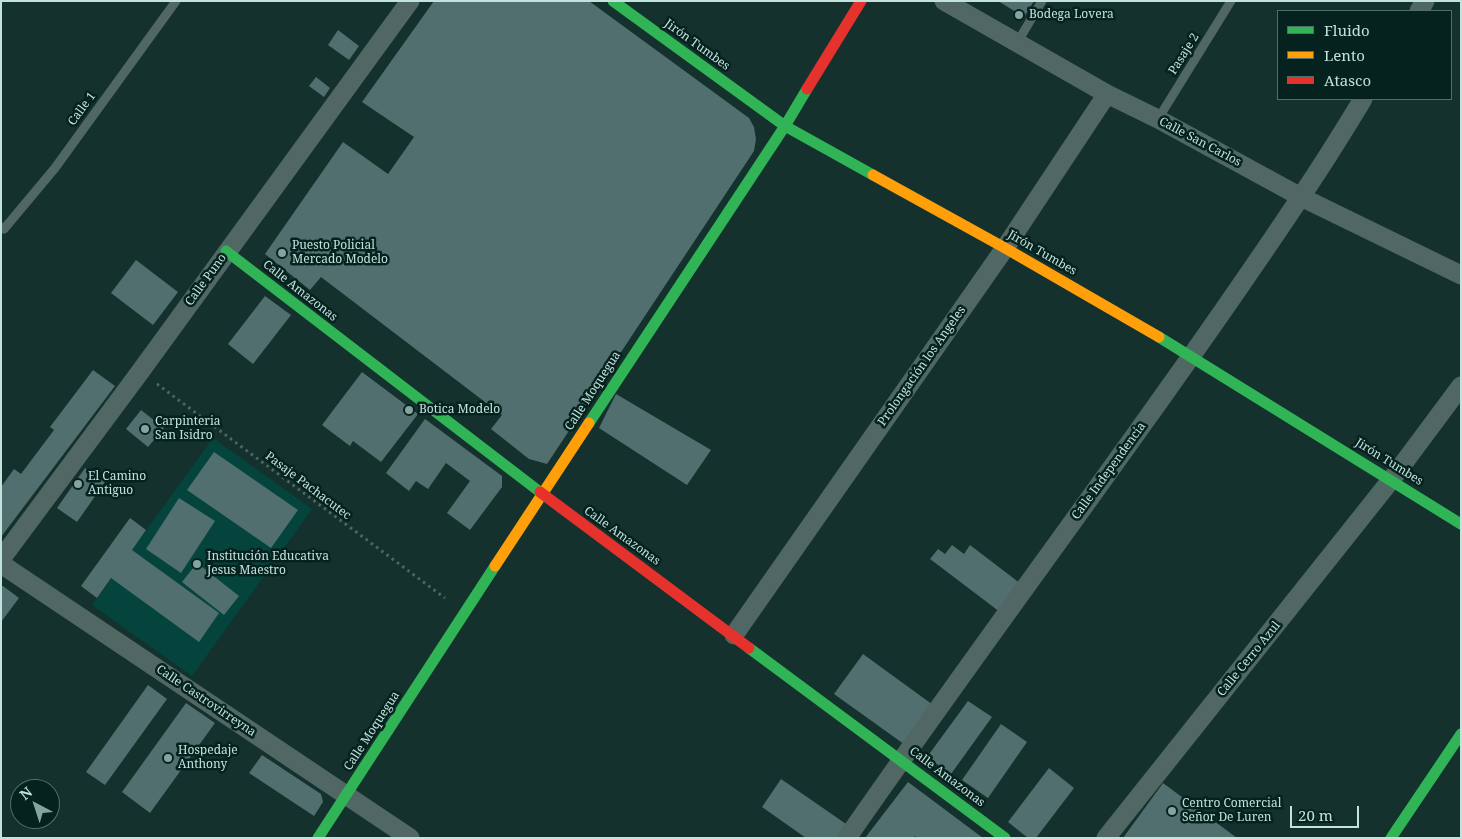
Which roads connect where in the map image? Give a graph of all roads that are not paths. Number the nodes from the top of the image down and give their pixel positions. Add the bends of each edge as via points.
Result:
1 (176, 1) edge
2 (410, 1) edge
3 (613, 1) edge
4 (861, 1) edge
5 (944, 1) edge
6 (1042, 1) edge
7 (1231, 1) edge
8 (1017, 43) junction
9 (1107, 94) junction
10 (1363, 100) edge
11 (1158, 120) junction
12 (785, 126) junction
13 (1302, 197) junction
14 (3, 228) edge
15 (1005, 248) junction
16 (226, 251) junction
17 (1461, 274) edge
18 (1192, 356) junction
19 (1461, 386) edge
20 (1391, 480) junction
21 (542, 494) junction
22 (1461, 524) edge
23 (1, 559) edge
24 (1, 564) edge
25 (734, 635) junction
26 (1461, 734) edge
27 (901, 760) junction
28 (347, 796) junction
29 (318, 838) edge
30 (410, 838) edge
31 (847, 838) edge
32 (1005, 838) edge
33 (1106, 838) edge
34 (1391, 838) edge

1 - 14 lane, Calle 1 via 54,168
2 - 16 street, Calle Puno
3 - 12 street, Jirón Tumbes
4 - 12 street, Calle Moquegua
5 - 8 street, Calle San Carlos
6 - 8 lane
7 - 11 lane, Pasaje 2
8 - 9 street, Calle San Carlos
9 - 11 street, Calle San Carlos
9 - 15 street, Prolongación los Angeles
10 - 13 street, Calle Independencia
11 - 13 street, Calle San Carlos
12 - 15 street, Jirón Tumbes
12 - 21 street, Calle Moquegua
13 - 17 street, Calle San Carlos
13 - 18 street, Calle Independencia
15 - 18 street, Jirón Tumbes
15 - 25 street, Prolongación los Angeles
16 - 21 street, Calle Amazonas
16 - 23 street, Calle Puno
18 - 20 street, Jirón Tumbes
18 - 27 street, Calle Independencia
19 - 20 street, Calle Cerro Azul
20 - 22 street, Jirón Tumbes
20 - 33 street, Calle Cerro Azul
21 - 25 street, Calle Amazonas
21 - 28 street, Calle Moquegua
24 - 28 street, Calle Castrovirreyna
25 - 27 street, Calle Amazonas
26 - 34 street
27 - 31 street, Calle Independencia
27 - 32 street, Calle Amazonas
28 - 29 street, Calle Moquegua
28 - 30 street, Calle Castrovirreyna

